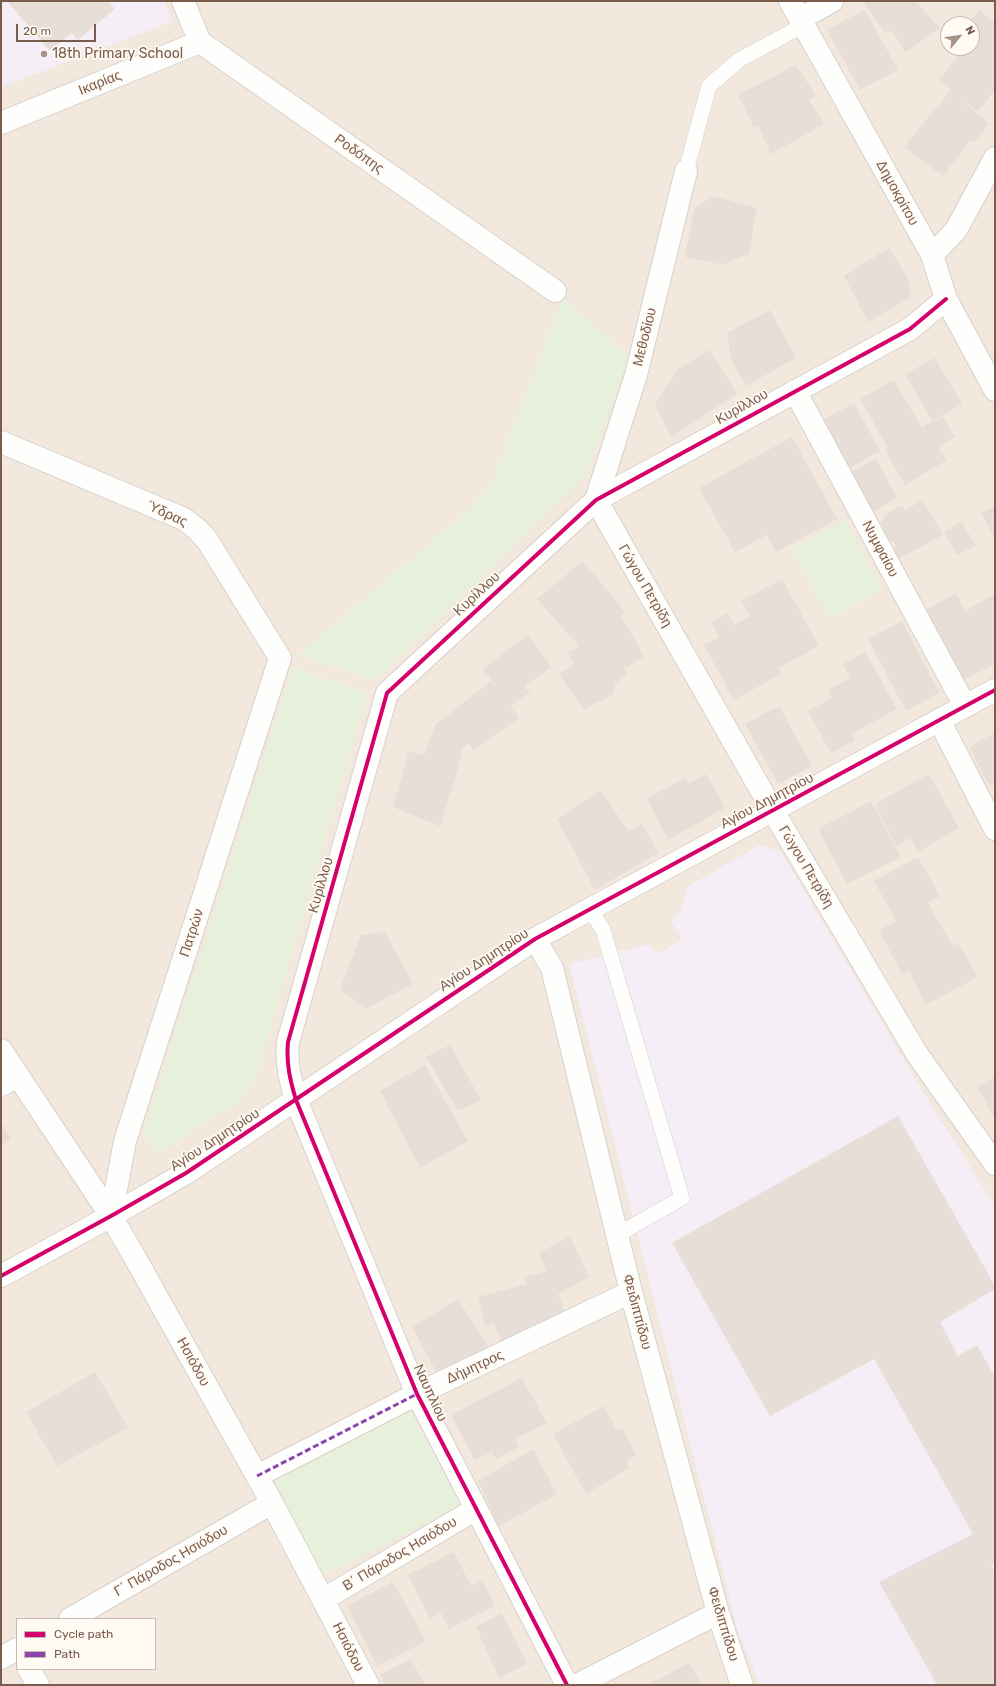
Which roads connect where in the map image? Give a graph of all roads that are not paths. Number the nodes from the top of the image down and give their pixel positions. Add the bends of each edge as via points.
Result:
1 (183, 1) edge
2 (832, 1) edge
3 (798, 15) edge
4 (200, 42) junction
5 (1, 123) edge
6 (995, 158) edge
7 (686, 170) joint
8 (932, 255) junction
9 (555, 291) dead end
10 (946, 299) junction
11 (995, 390) edge
12 (795, 391) junction
13 (1, 442) edge
14 (596, 500) junction
15 (278, 652) joint
16 (995, 690) edge
17 (965, 706) junction
18 (939, 720) junction
19 (773, 811) junction
20 (995, 829) edge
21 (590, 908) junction
22 (535, 939) junction
23 (1, 1050) edge
24 (10, 1081) edge
25 (296, 1100) junction
26 (995, 1164) edge
27 (111, 1216) junction
28 (617, 1235) junction
29 (1, 1276) edge
30 (631, 1292) junction
31 (417, 1394) junction
32 (257, 1476) junction
33 (272, 1503) junction
34 (476, 1509) junction
35 (324, 1599) junction
36 (718, 1613) junction
37 (72, 1618) edge
38 (16, 1650) edge
39 (1, 1658) edge
40 (30, 1670) edge
41 (38, 1685) edge
42 (368, 1685) edge
43 (567, 1685) edge
44 (577, 1685) edge
45 (742, 1685) edge

1 - 4 street
2 - 3 street
3 - 7 lane via 709,86
3 - 8 street, Δημοκρίτου
4 - 5 street, Ικαρίας
4 - 9 street, Ροδόπης
6 - 8 street via 956,230
7 - 14 street, Μεθοδίου via 636,375
8 - 10 street, Δημοκρίτου
10 - 11 street, Δημοκρίτου
10 - 12 street, Κυρίλλου via 910,329
12 - 14 street, Κυρίλλου
12 - 17 street, Νυμφαίου
13 - 15 street, Ύδρας via 184,519 198,529
14 - 19 street, Γώγου Πετρίδη
14 - 25 street, Κυρίλλου via 387,693 288,1042 289,1078
15 - 27 street, Πατρών via 280,658 125,1141
16 - 17 street, Αγίου Δημητρίου
17 - 18 street, Αγίου Δημητρίου
18 - 19 street, Αγίου Δημητρίου
18 - 20 street
19 - 21 street, Αγίου Δημητρίου
19 - 26 street, Γώγου Πετρίδη via 917,1054
21 - 22 street, Αγίου Δημητρίου
21 - 28 lane via 603,930 682,1198
22 - 25 street, Αγίου Δημητρίου
22 - 28 street, Φειδιππίδου via 552,968
23 - 24 street, Ησιόδου
24 - 27 street, Ησιόδου
25 - 27 street, Αγίου Δημητρίου via 186,1172
25 - 31 street, Ναυπλίου
27 - 29 street, Αγίου Δημητρίου
27 - 32 street, Ησιόδου
28 - 30 street, Φειδιππίδου
30 - 31 street, Δήμητρος
30 - 36 street, Φειδιππίδου
31 - 32 street, Δήμητρος
31 - 34 street, Ναυπλίου
32 - 33 street, Ησιόδου
33 - 35 street, Ησιόδου
33 - 37 street, Γ΄ Πάροδος Ησιόδου
34 - 35 street, Β΄ Πάροδος Ησιόδου
34 - 43 street, Ναυπλίου
35 - 42 street, Ησιόδου
36 - 44 street
36 - 45 street, Φειδιππίδου
38 - 39 street
40 - 41 street

